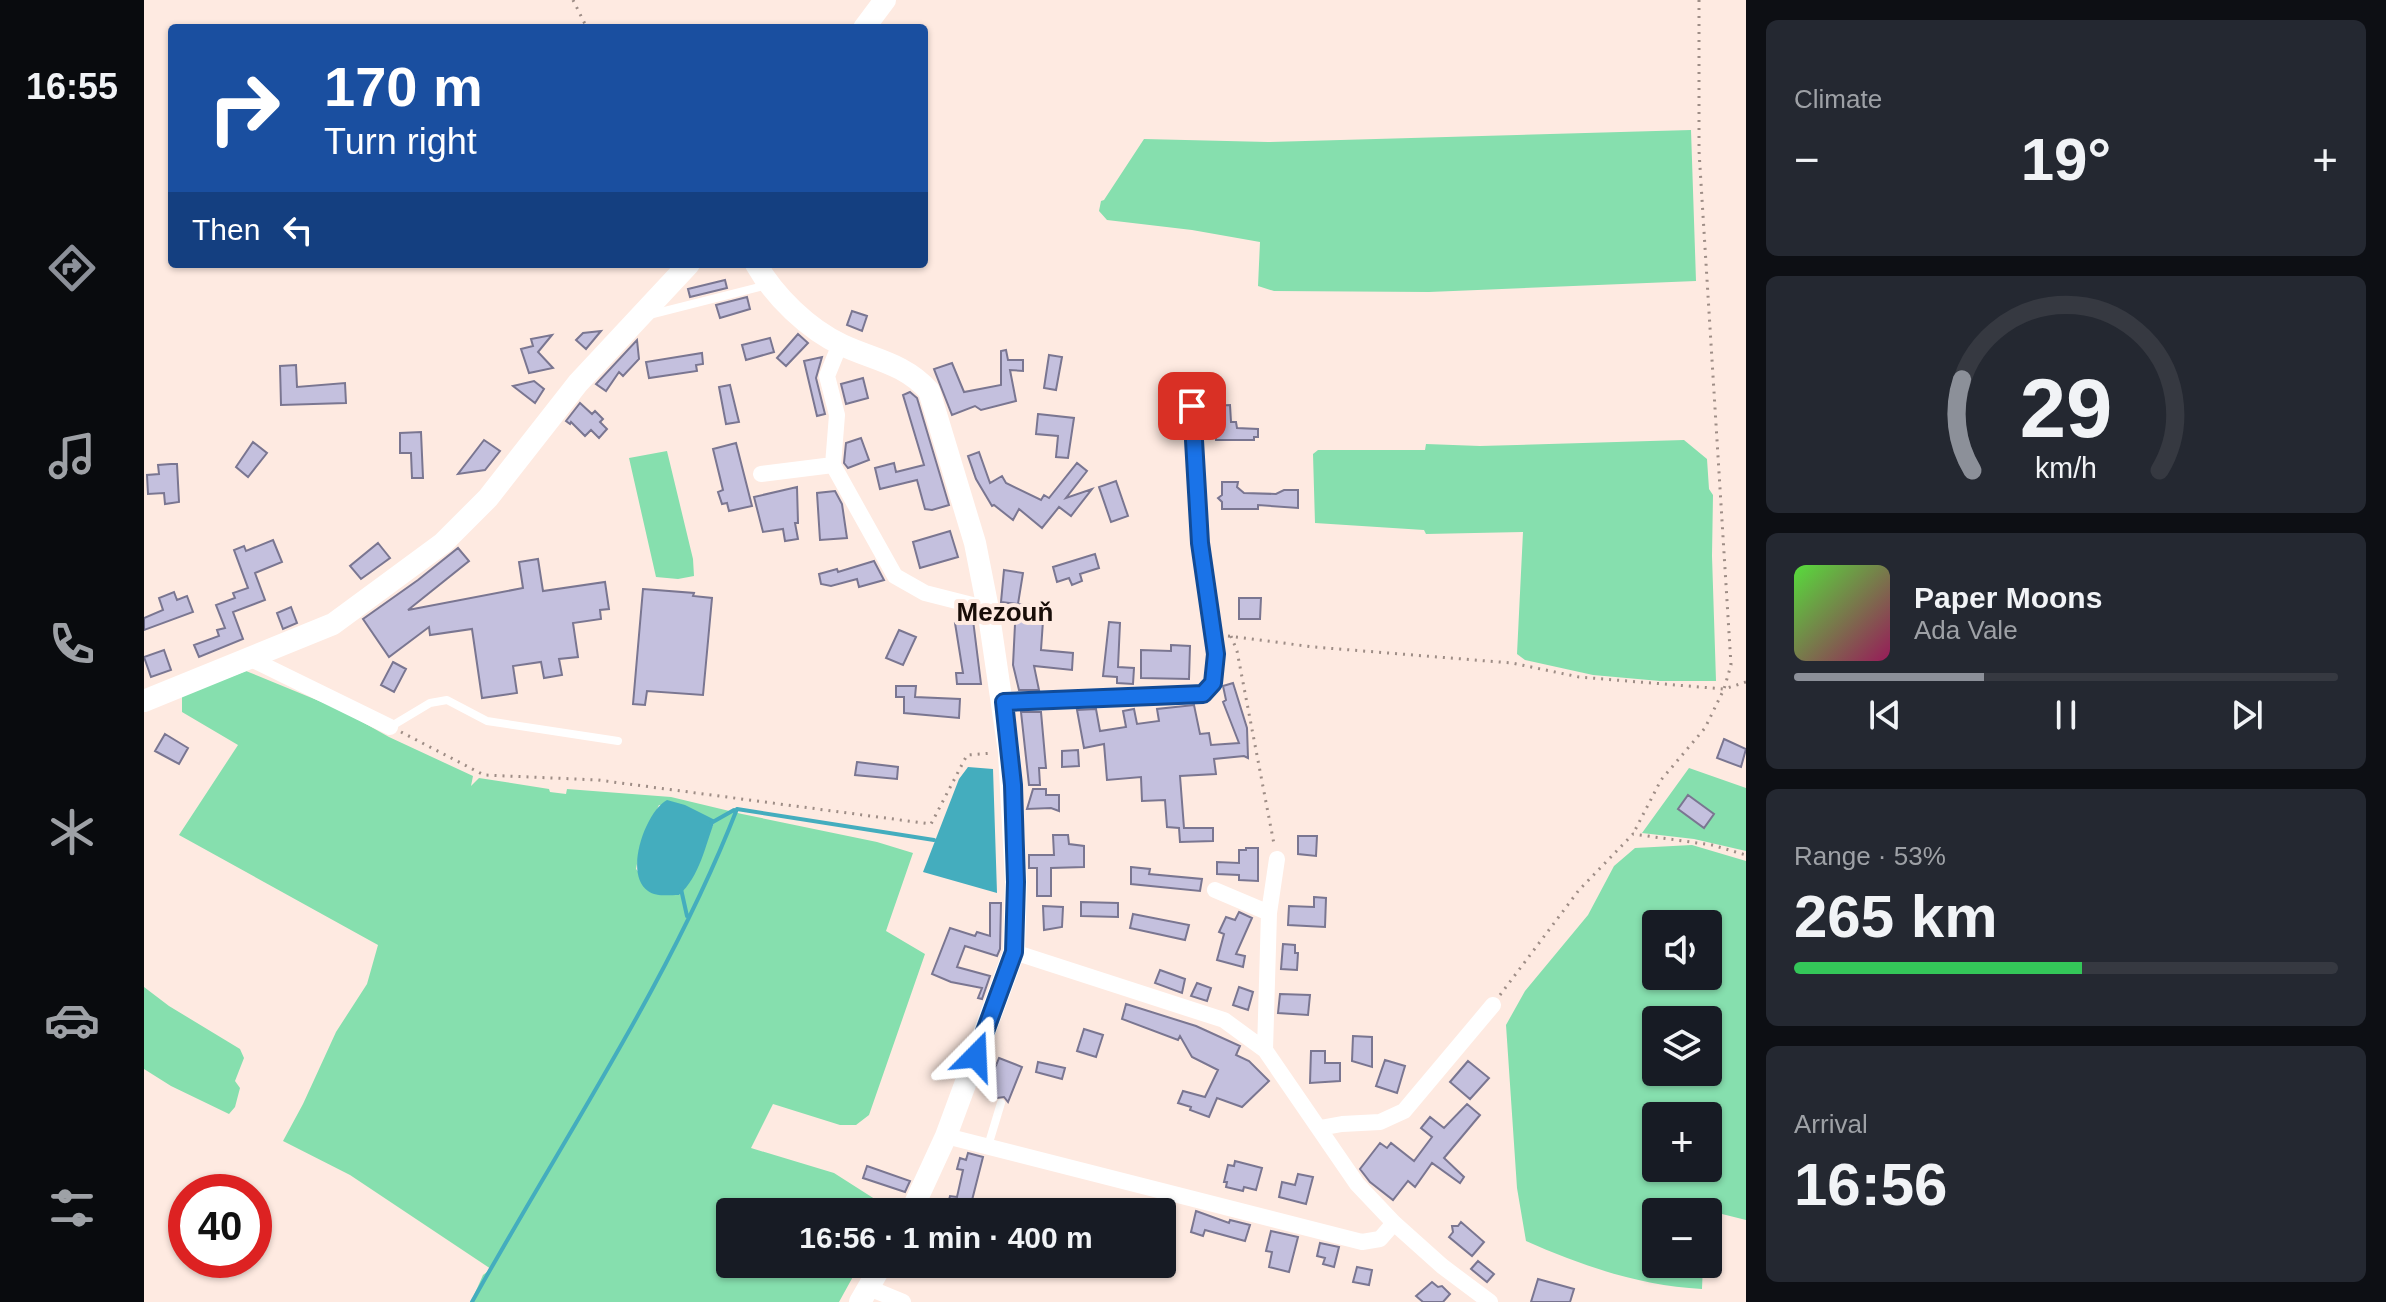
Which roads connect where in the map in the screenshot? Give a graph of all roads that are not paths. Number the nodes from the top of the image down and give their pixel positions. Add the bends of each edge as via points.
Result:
1 (885, 0) edge
2 (867, 24) edge
3 (685, 268) edge
4 (758, 268) edge
5 (768, 285) junction
6 (640, 317) junction
7 (840, 344) junction
8 (1192, 406) dead end
9 (833, 465) junction
10 (761, 474) dead end
11 (988, 609) junction
12 (251, 659) junction
13 (144, 701) edge
14 (1004, 702) junction
15 (390, 727) joint
16 (618, 741) dead end
17 (1277, 859) road end
18 (1215, 890) dead end
19 (1269, 913) junction
20 (1014, 952) junction
21 (1493, 1005) road end
22 (1265, 1050) junction
23 (1001, 1103) dead end
24 (1320, 1128) junction
25 (946, 1136) junction
26 (988, 1146) junction
27 (917, 1198) edge
28 (1394, 1223) junction
29 (864, 1295) edge
30 (903, 1302) edge
31 (1490, 1302) edge

1 - 2 street
3 - 6 street
4 - 5 street
5 - 6 lane
5 - 7 street
6 - 12 street via 578,383 488,498 443,543 333,624
7 - 9 street via 827,376 837,415
7 - 11 street via 916,377 929,391 975,543
8 - 14 street via 1200,543 1222,636 1213,683 1203,694
9 - 10 street
9 - 11 street via 895,576 925,593
11 - 14 street
12 - 13 street
12 - 15 street
14 - 20 street via 1016,882
15 - 16 lane via 430,703 447,700 487,721
17 - 19 street
18 - 19 street
19 - 22 street
20 - 22 street via 1224,1020
20 - 25 street
21 - 24 street via 1404,1111 1380,1122
22 - 24 street
23 - 26 lane
24 - 28 street via 1357,1184
25 - 26 street
25 - 27 street
26 - 28 street via 1362,1242 1380,1239
28 - 31 street
29 - 30 street

